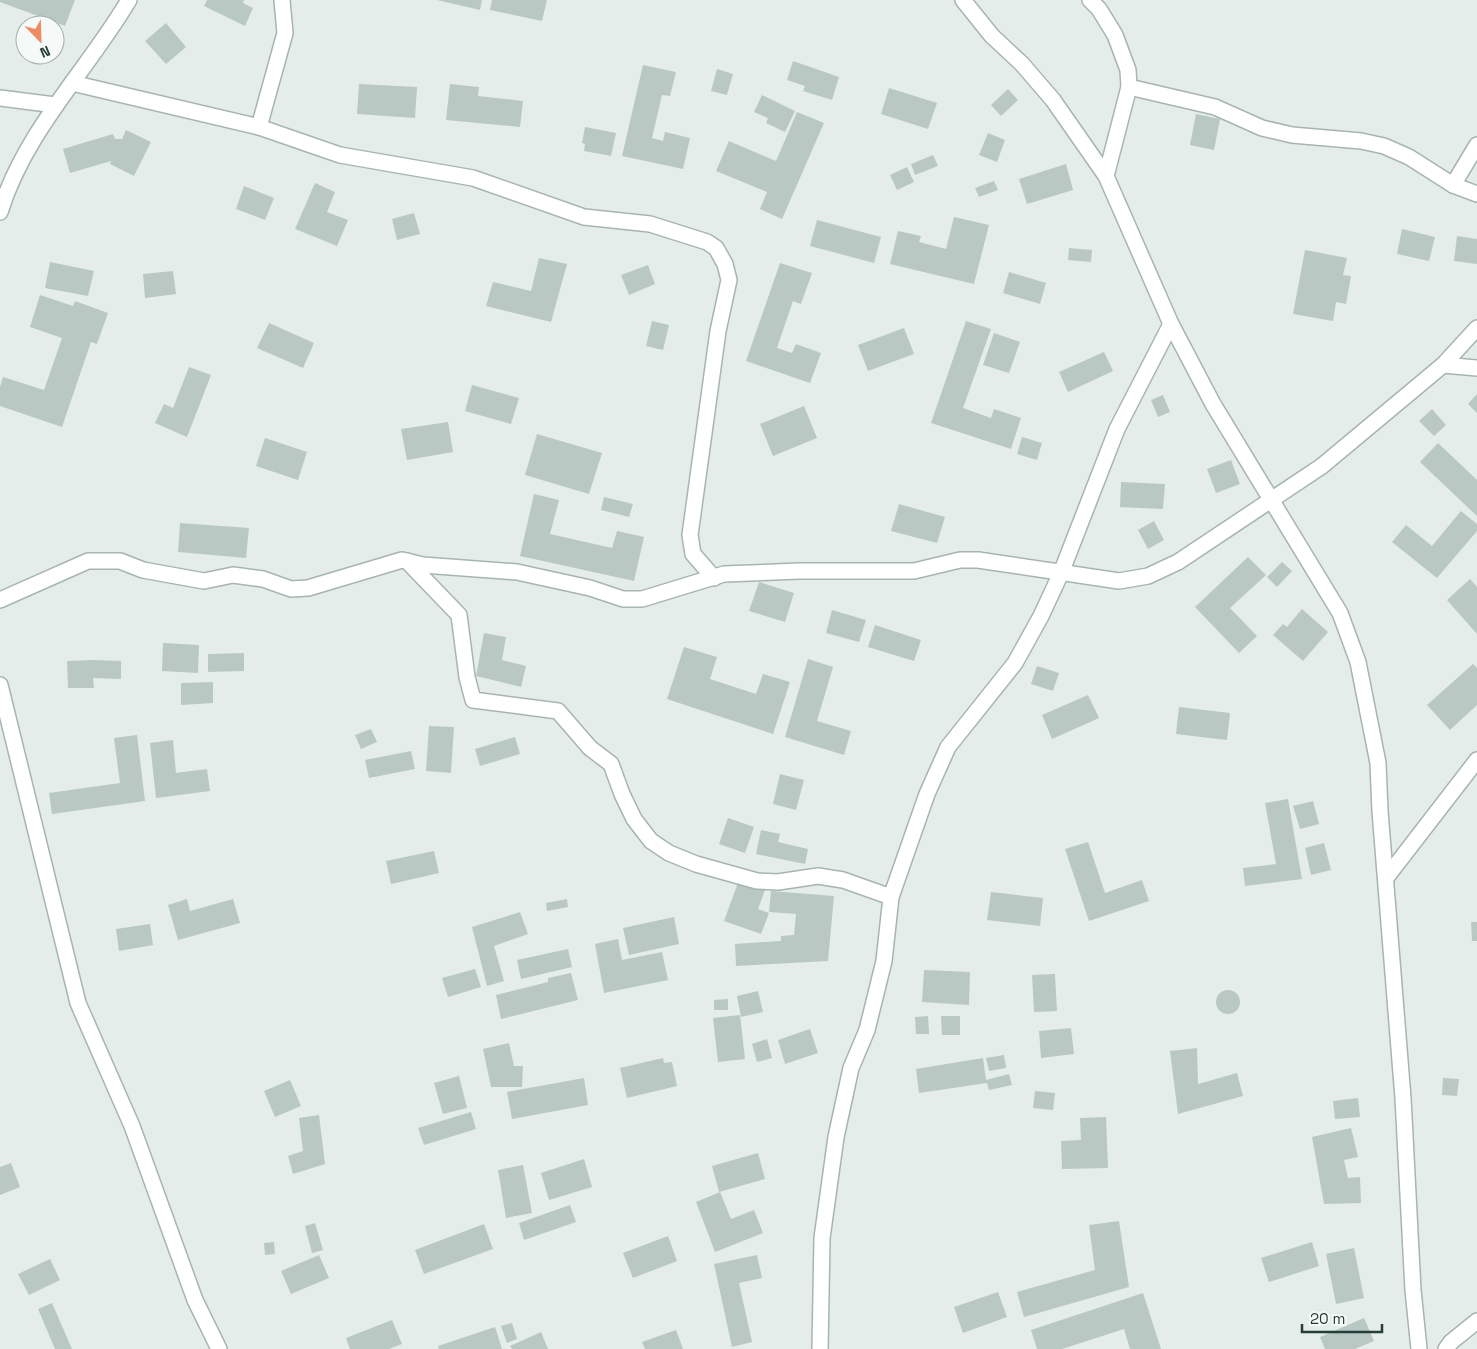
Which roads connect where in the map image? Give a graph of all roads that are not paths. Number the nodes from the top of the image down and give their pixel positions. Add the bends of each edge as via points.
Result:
1 (129, 0) edge
2 (282, 0) edge
3 (963, 0) edge
4 (1090, 0) edge
5 (72, 83) junction
6 (1129, 87) junction
7 (0, 98) edge
8 (55, 105) junction
9 (259, 127) junction
10 (1477, 145) edge
11 (1106, 176) junction
12 (1453, 185) junction
13 (1477, 194) edge
14 (0, 212) edge
15 (1171, 324) junction
16 (1477, 328) edge
17 (1443, 365) junction
18 (1477, 368) edge
19 (1270, 498) junction
20 (408, 561) junction
21 (1061, 573) junction
22 (714, 578) junction
23 (0, 600) edge
24 (0, 685) edge
25 (1477, 760) edge
26 (1386, 878) junction
27 (891, 897) junction
28 (1477, 1321) edge
29 (219, 1349) edge
30 (820, 1349) edge
31 (1418, 1349) edge
32 (1446, 1349) edge

1 - 5 street
2 - 9 street via 285,33
3 - 11 street via 992,36 1053,100
4 - 6 street via 1115,36 1128,70
5 - 8 street
5 - 9 street
6 - 11 street
6 - 12 street via 1215,107 1262,128 1292,135 1384,146 1409,157
7 - 8 street
8 - 14 street via 8,184
9 - 22 street via 340,155 473,178 584,217 650,224 707,242 716,248 725,264 728,280 709,389 690,535 693,554
10 - 12 street
11 - 15 street
12 - 13 street
15 - 19 street via 1213,404
15 - 21 street via 1117,429
16 - 17 street
17 - 18 street
17 - 19 street via 1322,466
19 - 21 street via 1178,562 1148,576 1119,581
19 - 26 street via 1340,613 1358,662 1378,763
20 - 22 street via 517,572 590,588 623,599 642,599
20 - 23 street via 372,568 308,588 291,588 263,578 233,575 204,582 143,570 120,561 88,560
20 - 27 street via 459,615 473,700 558,711 590,748 611,764 634,819 650,841 696,864 758,881 778,882 818,876 843,880
21 - 22 street via 960,560 914,571 799,571 724,574
21 - 27 street via 1014,662 948,747 926,794
24 - 29 street via 78,1003 132,1126 195,1300
25 - 26 street
26 - 31 street
27 - 30 street via 884,961 867,1030 851,1068 836,1137 822,1238
28 - 32 street

